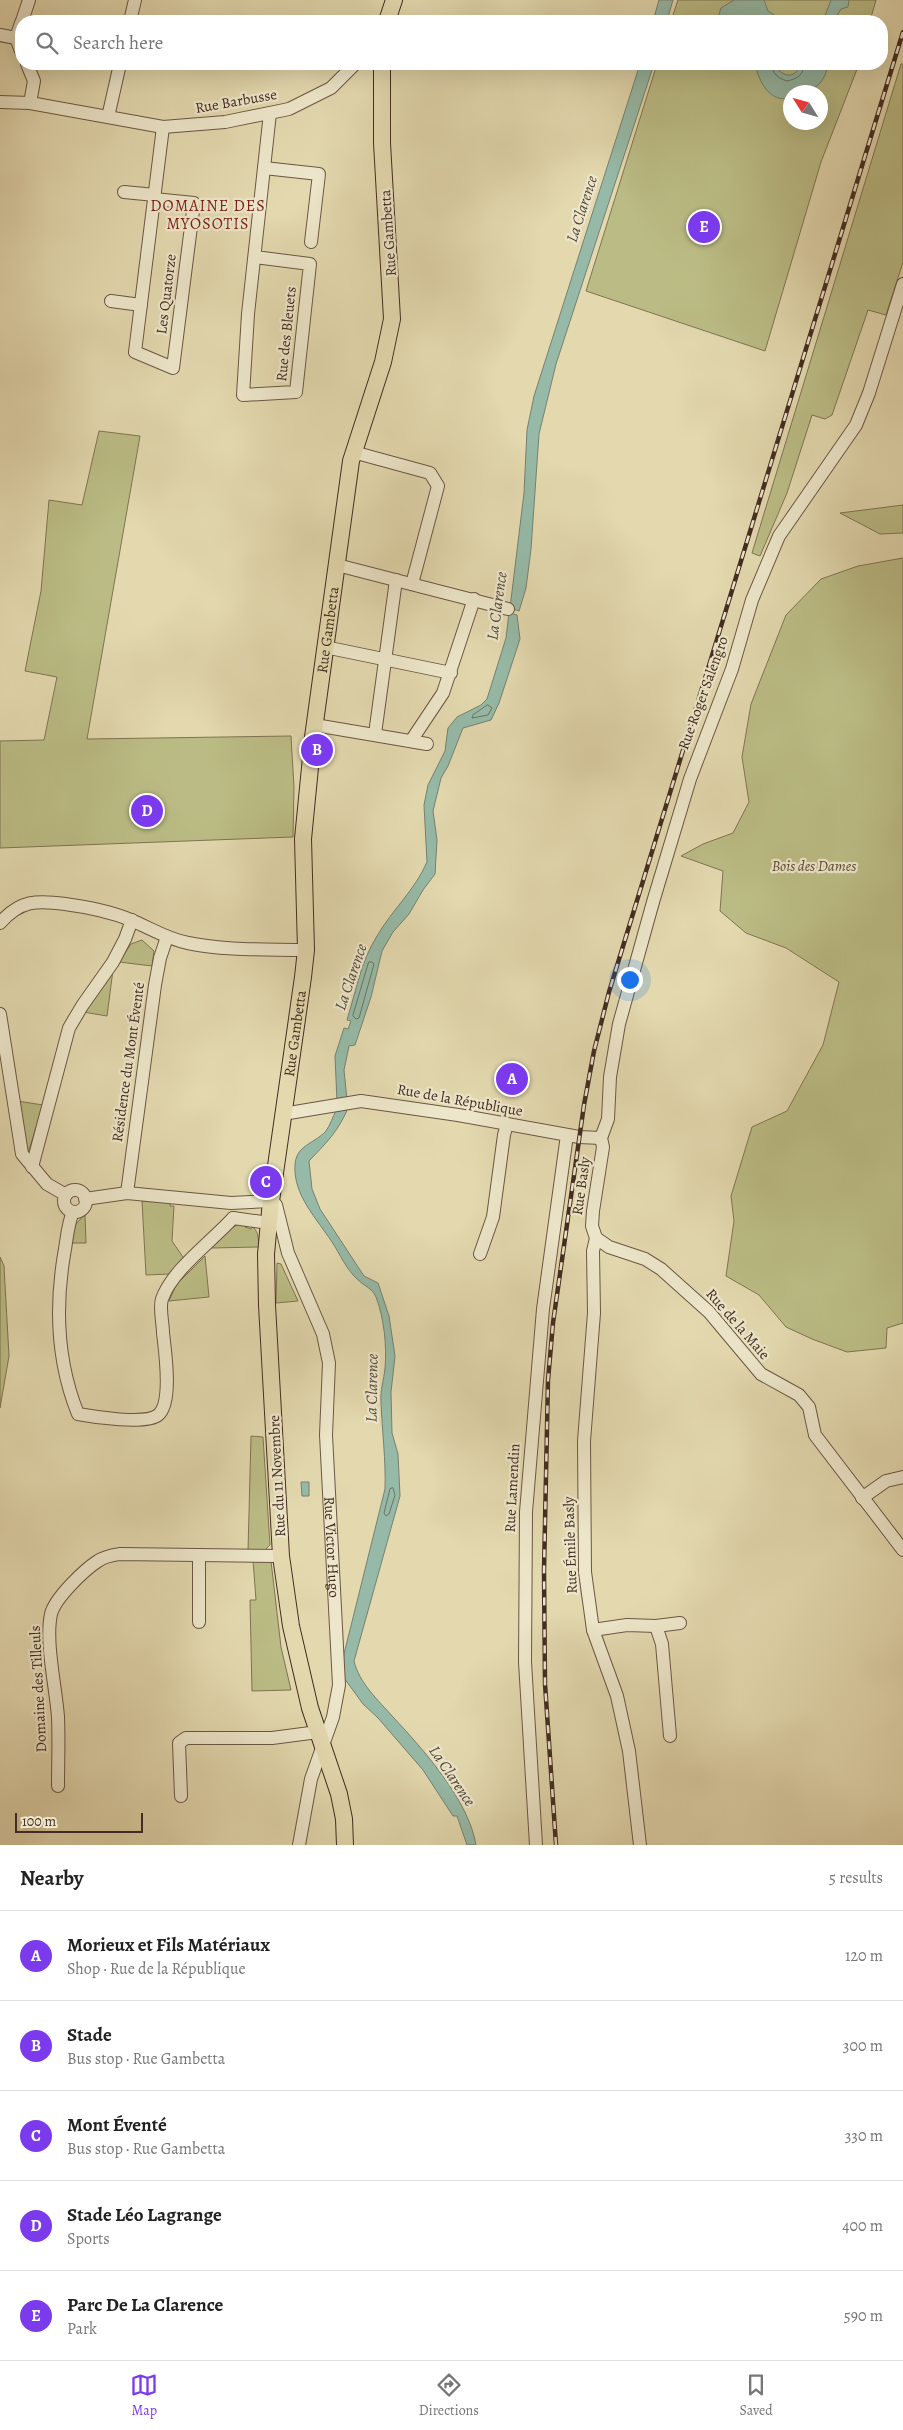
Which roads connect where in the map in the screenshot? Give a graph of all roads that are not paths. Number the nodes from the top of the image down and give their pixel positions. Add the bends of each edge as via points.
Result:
1 (29, 0) edge
2 (135, 0) edge
3 (394, 0) edge
4 (24, 15) edge
5 (131, 15) edge
6 (389, 15) edge
7 (0, 35) edge
8 (15, 38) edge
9 (29, 70) edge
10 (119, 70) edge
11 (349, 70) edge
12 (382, 70) edge
13 (0, 102) edge
14 (30, 103) junction
15 (270, 113) junction
16 (108, 118) junction
17 (163, 127) junction
18 (264, 168) junction
19 (124, 192) dead end
20 (154, 197) junction
21 (311, 242) dead end
22 (255, 257) junction
23 (903, 284) edge
24 (111, 301) dead end
25 (141, 305) junction
26 (353, 452) junction
27 (337, 565) junction
28 (396, 580) junction
29 (412, 584) junction
30 (474, 599) junction
31 (508, 609) dead end
32 (325, 647) junction
33 (385, 661) junction
34 (450, 673) junction
35 (314, 724) junction
36 (375, 734) junction
37 (411, 741) junction
38 (427, 744) dead end
39 (132, 920) junction
40 (0, 923) edge
41 (167, 937) junction
42 (306, 950) junction
43 (0, 1014) edge
44 (283, 1114) junction
45 (507, 1124) junction
46 (567, 1135) junction
47 (601, 1138) junction
48 (32, 1167) junction
49 (127, 1193) junction
50 (66, 1195) junction
51 (86, 1199) junction
52 (271, 1201) junction
53 (232, 1203) junction
54 (73, 1212) junction
55 (232, 1218) junction
56 (269, 1223) junction
57 (596, 1238) junction
58 (288, 1253) junction
59 (266, 1254) junction
60 (480, 1254) dead end
61 (903, 1477) edge
62 (862, 1498) junction
63 (903, 1550) edge
64 (199, 1555) junction
65 (281, 1556) junction
66 (199, 1622) dead end
67 (680, 1623) dead end
68 (656, 1626) junction
69 (593, 1630) junction
70 (670, 1736) dead end
71 (320, 1739) junction
72 (58, 1786) dead end
73 (181, 1796) dead end
74 (299, 1845) edge
75 (345, 1845) edge
76 (536, 1845) edge
77 (640, 1845) edge

1 - 4 street
2 - 5 street
3 - 6 main road
7 - 8 street
9 - 14 street via 34,81
10 - 16 street
11 - 15 street, Rue Barbusse via 331,88 289,109
12 - 26 main road, Rue Gambetta via 382,143 392,319 383,362
13 - 14 street, Rue Barbusse
14 - 16 street, Rue Barbusse
15 - 17 street, Rue Barbusse via 225,122
15 - 18 street, Rue des Bleuets
16 - 17 street, Rue Barbusse
17 - 20 street, Les Quatorze
18 - 21 street via 319,174
18 - 22 street, Rue des Bleuets
19 - 20 street, Les Quatorze
20 - 25 street, Les Quatorze
20 - 25 street, Les Quatorze via 194,203 179,371 135,352
22 - 22 street, Rue des Bleuets via 243,394 296,392 310,264
23 - 47 street, Rue Roger Salengro via 856,425 791,516 757,586 732,669 690,778 653,902 619,1024 606,1126
24 - 25 street, Les Quatorze
26 - 27 main road, Rue Gambetta
26 - 29 street via 430,473 438,486
27 - 28 street
27 - 32 main road, Rue Gambetta
28 - 29 street
28 - 33 street
29 - 30 street
30 - 31 street
30 - 34 street
32 - 33 street
32 - 35 main road, Rue Gambetta
33 - 34 street
33 - 36 street
34 - 37 street via 443,693
35 - 36 street
35 - 42 main road, Rue Gambetta via 304,832
36 - 37 street
37 - 38 street
39 - 40 street via 89,906 39,900 15,910
39 - 41 street
39 - 48 street via 113,962 69,1028
41 - 42 street via 220,947
41 - 49 street, Résidence du Mont Éventé via 155,985
42 - 44 main road, Rue Gambetta
43 - 48 street via 22,1154
44 - 45 street, Rue de la République via 361,1100
44 - 52 main road, Rue Gambetta
45 - 46 street, Rue de la République
45 - 60 street via 493,1217
46 - 47 street, Rue de la République
46 - 76 street, Rue Lamendin via 543,1309 526,1512 525,1662
47 - 57 street, Rue Basly via 603,1147 592,1218
48 - 50 street via 47,1184
49 - 51 street
49 - 53 street
50 - 51 street via 77,1191
50 - 54 street via 65,1205
51 - 54 street via 83,1208
52 - 53 street
52 - 56 main road, Rue du 11 Novembre
52 - 58 street, Rue Victor Hugo via 276,1205
53 - 55 street
54 - 55 street via 61,1273 58,1330 78,1414 114,1420 151,1418 164,1407 167,1388 161,1300 170,1282
55 - 56 street
56 - 59 main road, Rue du 11 Novembre
57 - 62 street, Rue de la Maie via 609,1247 645,1259 661,1269 709,1312 761,1374 799,1395 809,1407 815,1436
57 - 69 street, Rue Émile Basly via 583,1514 585,1572
58 - 59 street
58 - 71 street, Rue Victor Hugo via 323,1334 329,1363 326,1435 339,1685 333,1717
59 - 65 main road, Rue du 11 Novembre
61 - 62 street via 886,1481
62 - 63 street, Rue de la Maie
64 - 65 street, Domaine des Tilleuls
64 - 66 street
64 - 72 street, Domaine des Tilleuls via 108,1556 90,1568 54,1606 50,1626 58,1717
65 - 71 main road, Rue du 11 Novembre via 291,1626
67 - 68 street
68 - 69 street via 627,1625
68 - 70 street via 662,1644
69 - 77 street, Rue Émile Basly via 623,1721
71 - 73 street via 186,1738 179,1743
71 - 74 street, Rue Victor Hugo
71 - 75 main road via 344,1819

